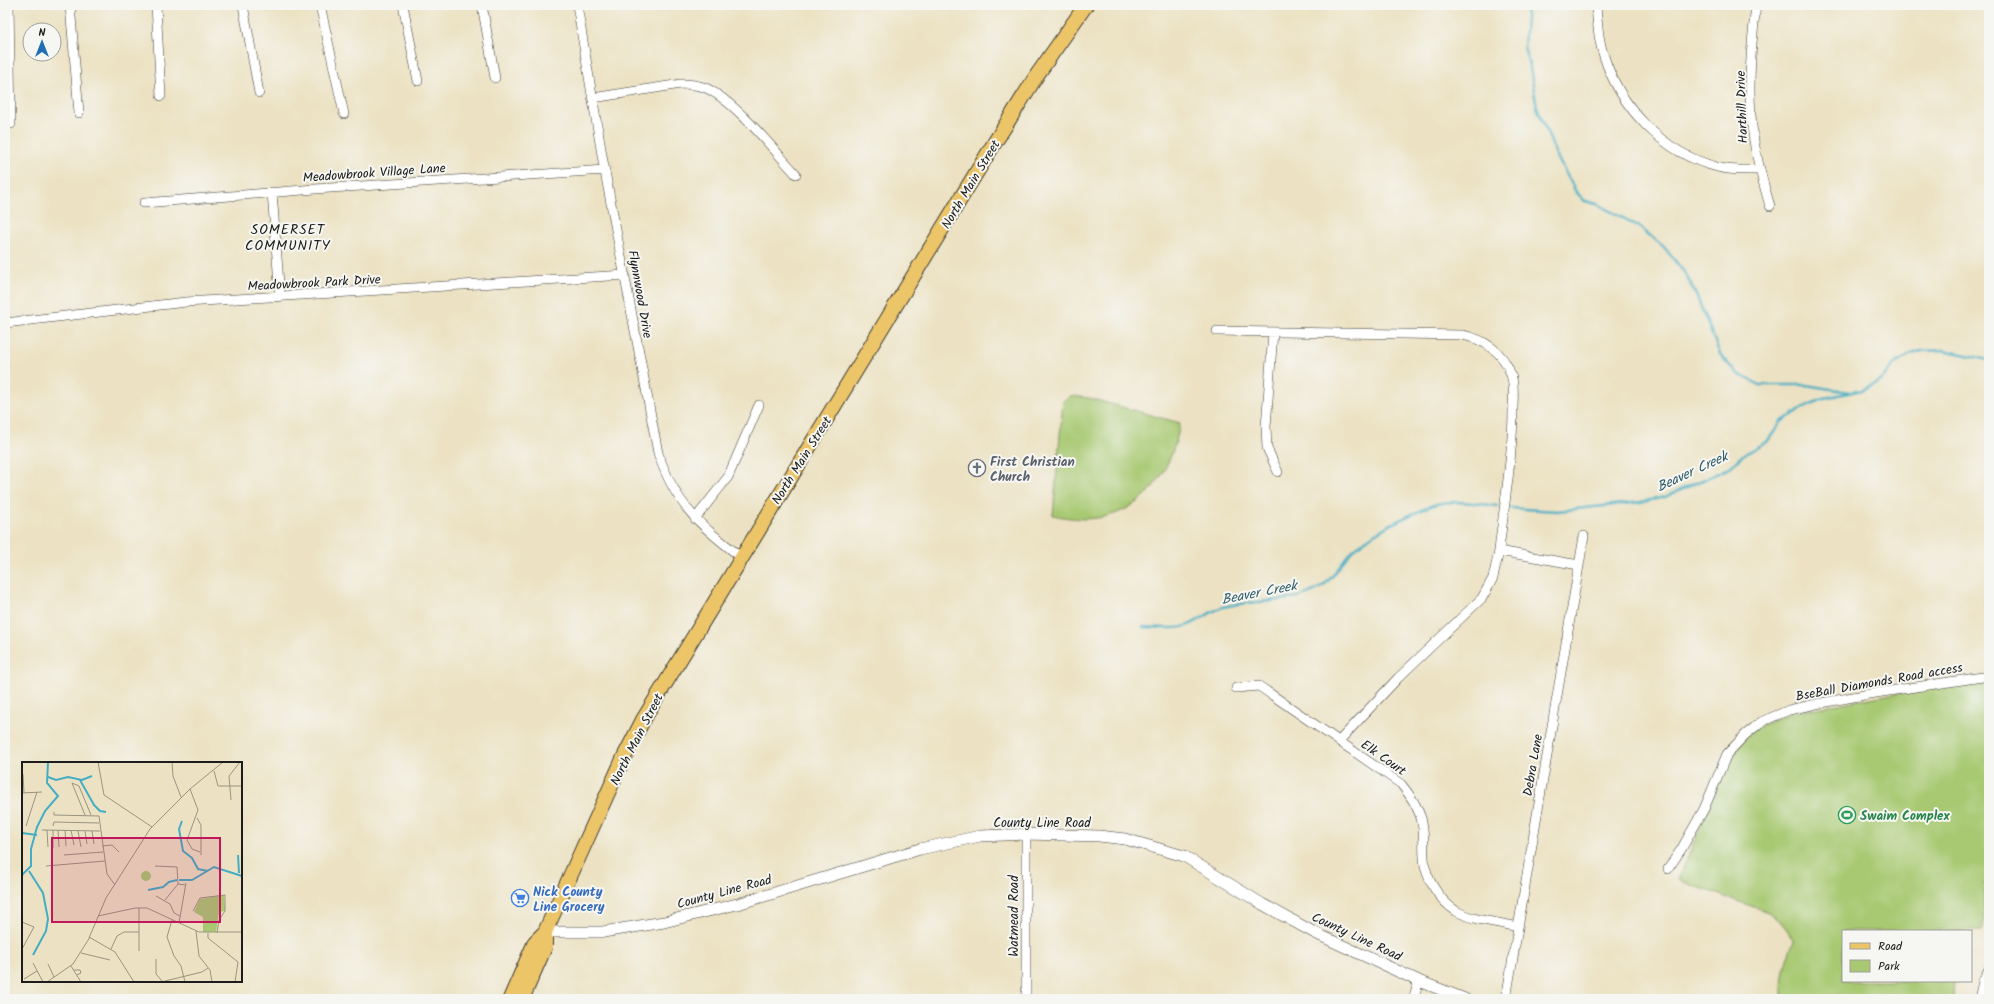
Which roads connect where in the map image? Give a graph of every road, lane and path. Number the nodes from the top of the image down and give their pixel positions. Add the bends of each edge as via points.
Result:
1 (9, 5) edge
2 (70, 5) edge
3 (156, 5) edge
4 (243, 5) edge
5 (320, 5) edge
6 (402, 5) edge
7 (482, 5) edge
8 (577, 5) edge
9 (1086, 5) edge
10 (1596, 5) edge
11 (1756, 5) edge
12 (495, 78) dead end
13 (418, 81) dead end
14 (259, 93) dead end
15 (161, 96) dead end
16 (593, 98) junction
17 (79, 113) dead end
18 (344, 114) dead end
19 (10, 124) dead end
20 (605, 170) junction
21 (1760, 170) junction
22 (796, 174) dead end
23 (272, 192) junction
24 (144, 203) dead end
25 (1770, 206) dead end
26 (624, 275) junction
27 (280, 297) junction
28 (5, 324) edge
29 (1217, 331) dead end
30 (1273, 332) junction
31 (759, 405) dead end
32 (1278, 472) dead end
33 (695, 519) junction
34 (1584, 536) dead end
35 (1499, 551) junction
36 (742, 558) junction
37 (1580, 565) junction
38 (1989, 676) edge
39 (1236, 688) dead end
40 (1339, 741) junction
41 (1026, 834) junction
42 (1668, 869) dead end
43 (1518, 927) junction
44 (545, 932) junction
45 (1989, 969) edge
46 (1419, 980) junction
47 (510, 999) edge
48 (522, 999) edge
49 (1026, 999) edge
50 (1413, 999) edge
51 (1465, 999) edge
52 (1506, 999) edge
53 (1979, 999) edge

1 - 19 street
2 - 17 street
3 - 15 street
4 - 14 street
5 - 18 street
6 - 13 street
7 - 12 street
8 - 16 street, Flynnwood Drive
9 - 36 main road, North Main Street via 1037,75 999,136
10 - 21 street via 1602,53 1610,74 1631,109 1647,126 1661,140 1701,162 1719,168
11 - 21 street, Harthill Drive via 1750,93 1753,133
16 - 20 street, Flynnwood Drive
16 - 22 street via 681,84 705,88 739,113
20 - 23 street, Meadowbrook Village Lane
20 - 26 street, Flynnwood Drive
21 - 25 street, Harthill Drive
23 - 24 street, Meadowbrook Village Lane
23 - 27 street
26 - 27 street, Meadowbrook Park Drive
26 - 33 street, Flynnwood Drive via 658,453 671,486
27 - 28 street, Meadowbrook Park Drive via 186,302
29 - 30 street
30 - 32 street via 1266,427 1267,448
30 - 35 street via 1462,335 1482,341 1501,356 1512,375 1513,435
31 - 33 street via 728,477
33 - 36 street, Flynnwood Drive
34 - 37 street, Debra Lane
35 - 37 street
35 - 40 street via 1493,578 1482,598 1398,678
36 - 44 main road, North Main Street via 633,739
37 - 43 street, Debra Lane
38 - 42 street, BseBall Diamonds Road access via 1823,703 1789,710 1761,722 1727,754 1704,809
39 - 40 street, Elk Court via 1259,686
40 - 43 street, Elk Court via 1401,784 1410,795 1421,818 1424,832 1426,871 1442,898 1456,910 1469,916
41 - 44 street, County Line Road via 980,836 943,844 664,922 603,932
41 - 46 street, County Line Road via 1125,839 1184,856 1262,904 1316,933
41 - 49 street, Watmead Road
43 - 52 street, Debra Lane
44 - 47 main road, North Main Street via 535,942
44 - 48 main road, North Main Street via 545,947
45 - 53 street
46 - 50 street
46 - 51 street, County Line Road

